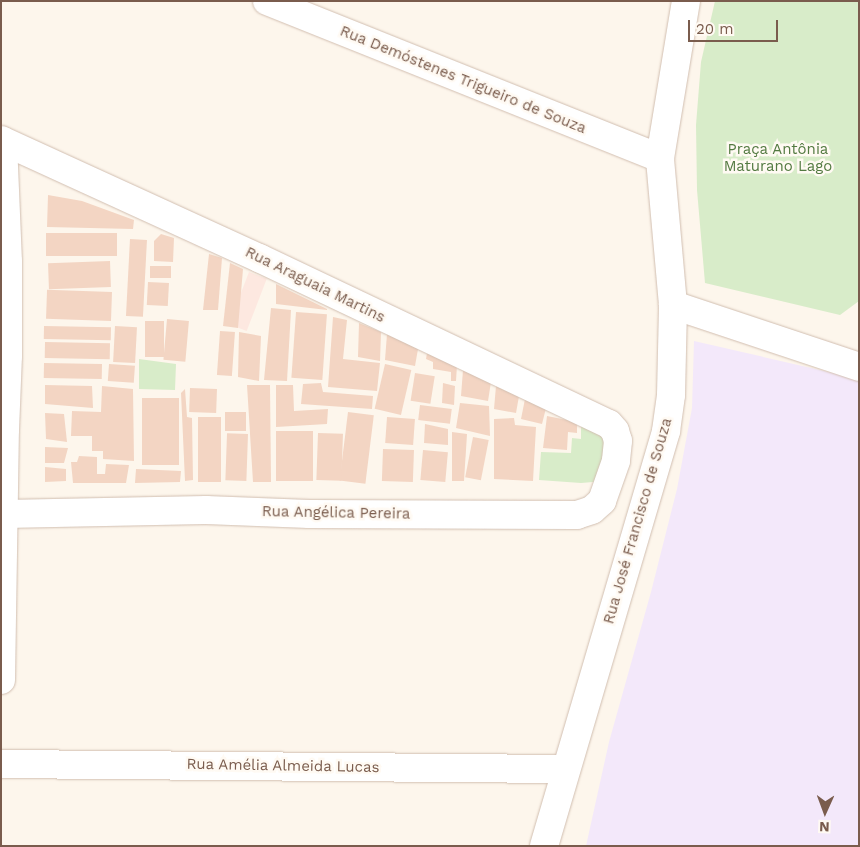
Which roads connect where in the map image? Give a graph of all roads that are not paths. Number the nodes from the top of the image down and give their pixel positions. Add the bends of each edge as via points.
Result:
1 (267, 1) edge
2 (686, 1) edge
3 (2, 141) edge
4 (660, 158) junction
5 (673, 305) junction
6 (859, 367) edge
7 (3, 429) edge
8 (618, 441) joint
9 (4, 514) junction
10 (1, 680) edge
11 (1, 764) edge
12 (566, 769) junction
13 (544, 846) edge

1 - 4 street, Rua Demóstenes Trigueiro de Souza
2 - 4 street
3 - 7 street via 8,262 8,356
3 - 8 street, Rua Araguaia Martins via 259,258 609,424
4 - 5 street, Rua José Francisco de Souza
5 - 6 street
5 - 12 street, Rua José Francisco de Souza via 671,395 666,431
7 - 9 street
8 - 9 street, Rua Angélica Pereira via 616,461 602,501 592,510 577,515 309,514 206,510
9 - 10 street
11 - 12 street, Rua Amélia Almeida Lucas
12 - 13 street, Rua José Francisco de Souza

